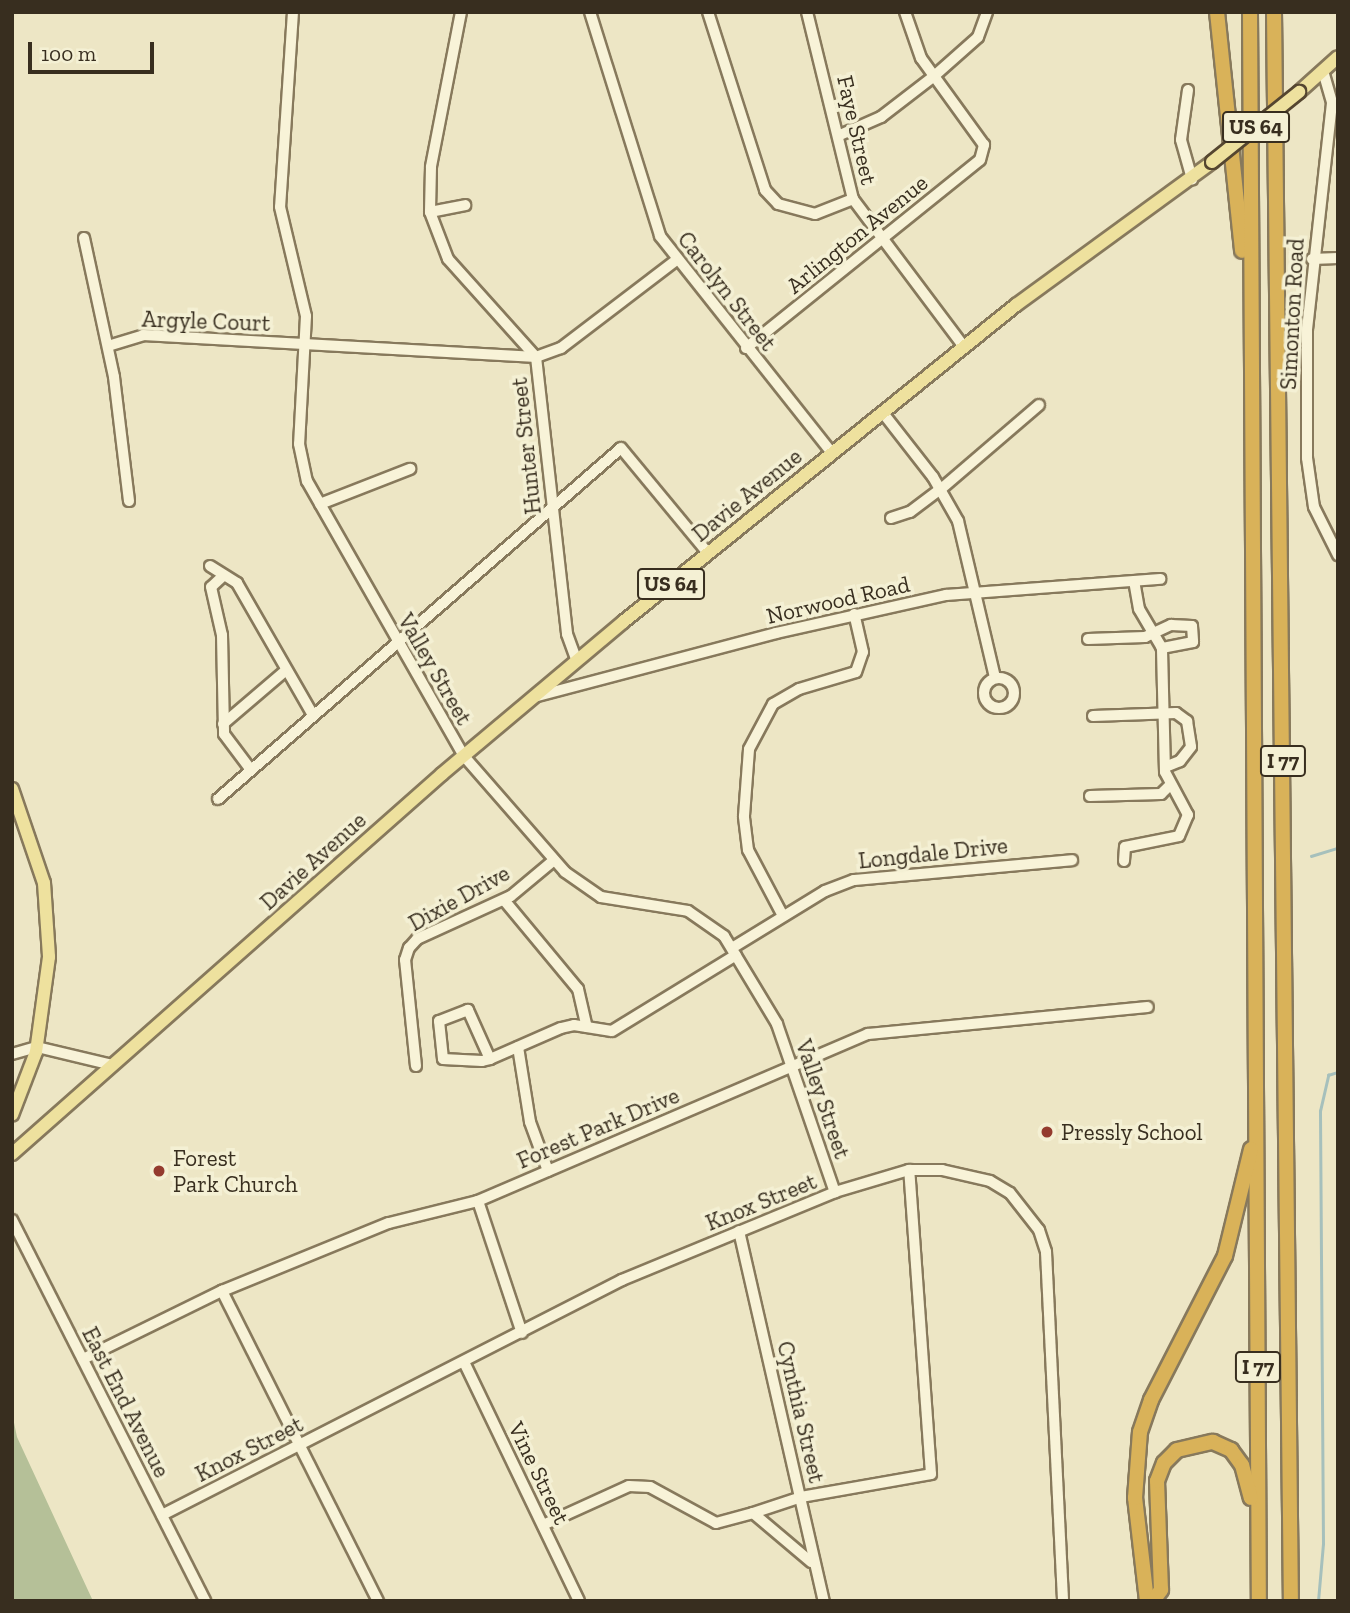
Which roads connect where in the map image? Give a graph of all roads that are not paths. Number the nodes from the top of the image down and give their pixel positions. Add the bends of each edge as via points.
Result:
1 (293, 12) edge
2 (461, 12) edge
3 (590, 12) edge
4 (708, 12) edge
5 (807, 12) edge
6 (905, 12) edge
7 (987, 12) edge
8 (1217, 12) edge
9 (1244, 12) edge
10 (1250, 12) edge
11 (1274, 12) edge
12 (1338, 57) edge
13 (1323, 71) junction
14 (933, 77) junction
15 (1188, 90) dead end
16 (1250, 108) junction
17 (840, 135) junction
18 (1192, 179) junction
19 (853, 199) junction
20 (465, 205) dead end
21 (430, 212) junction
22 (84, 238) dead end
23 (880, 240) junction
24 (1338, 258) edge
25 (1312, 260) junction
26 (675, 261) junction
27 (1250, 322) junction
28 (305, 345) junction
29 (108, 346) junction
30 (964, 347) junction
31 (746, 348) junction
32 (536, 357) junction
33 (1039, 405) dead end
34 (883, 413) junction
35 (832, 453) junction
36 (410, 469) dead end
37 (941, 489) junction
38 (129, 501) dead end
39 (320, 503) junction
40 (552, 505) junction
41 (891, 517) dead end
42 (708, 553) junction
43 (1338, 555) edge
44 (210, 566) dead end
45 (223, 576) junction
46 (1160, 579) dead end
47 (1134, 581) junction
48 (974, 591) junction
49 (854, 614) junction
50 (1155, 632) junction
51 (1088, 639) dead end
52 (396, 641) junction
53 (1162, 648) junction
54 (577, 661) junction
55 (285, 671) junction
56 (995, 678) dead end
57 (534, 697) junction
58 (1164, 713) junction
59 (313, 715) junction
60 (1093, 716) dead end
61 (223, 723) junction
62 (463, 755) junction
63 (1164, 767) junction
64 (251, 770) junction
65 (1168, 787) junction
66 (12, 789) edge
67 (1090, 796) dead end
68 (218, 799) dead end
69 (554, 860) junction
70 (1072, 860) dead end
71 (1124, 861) dead end
72 (504, 900) junction
73 (783, 916) junction
74 (734, 951) junction
75 (1147, 1007) dead end
76 (587, 1027) junction
77 (517, 1047) junction
78 (36, 1051) junction
79 (12, 1055) edge
80 (490, 1059) junction
81 (115, 1065) junction
82 (793, 1065) junction
83 (416, 1066) dead end
84 (28, 1076) junction
85 (86, 1090) junction
86 (12, 1115) edge
87 (1256, 1134) junction
88 (12, 1154) edge
89 (909, 1170) junction
90 (548, 1171) junction
91 (835, 1192) junction
92 (478, 1201) junction
93 (12, 1220) edge
94 (739, 1231) junction
95 (222, 1291) junction
96 (522, 1333) junction
97 (83, 1359) junction
98 (464, 1362) junction
99 (1289, 1441) junction
100 (300, 1445) junction
101 (801, 1497) junction
102 (753, 1513) junction
103 (162, 1515) junction
104 (542, 1525) junction
105 (811, 1562) junction
106 (205, 1601) edge
107 (378, 1601) edge
108 (579, 1601) edge
109 (824, 1601) edge
110 (1063, 1601) edge
111 (1147, 1601) edge
112 (1153, 1601) edge
113 (1258, 1601) edge
114 (1291, 1601) edge
115 (1300, 1601) edge

1 - 28 street, Valley Street via 280,207 302,287
2 - 21 street, Hunter Street via 431,167
3 - 26 street, Carolyn Street via 649,209
4 - 19 street via 765,190 778,204 815,214
5 - 17 street, Faye Street
6 - 14 street
7 - 14 street via 978,37
8 - 27 highway
9 - 16 highway
10 - 16 highway, I 77
11 - 99 highway, I 77
12 - 13 main road, Davie Avenue / US 64
13 - 18 main road, Davie Avenue / US 64, bridge
13 - 25 street, Simonton Road via 1332,103
14 - 17 street via 881,117
14 - 23 street, Arlington Avenue via 984,145 980,160
15 - 18 street via 1181,140
16 - 27 highway, I 77
17 - 19 street, Faye Street
18 - 30 main road, Davie Avenue / US 64
19 - 23 street, Faye Street
20 - 21 street
21 - 32 street, Hunter Street via 448,259
22 - 29 street
23 - 30 street, Faye Street
23 - 31 street, Arlington Avenue
24 - 25 street
25 - 43 street, Simonton Road via 1307,329 1309,483
26 - 31 street, Carolyn Street
26 - 32 street via 561,348
27 - 87 highway, I 77
28 - 29 street, Argyle Court via 143,335
28 - 32 street, Argyle Court
28 - 39 street, Valley Street via 300,463
29 - 38 street
30 - 34 main road, Davie Avenue / US 64
31 - 35 street, Carolyn Street
32 - 40 street, Hunter Street
33 - 37 street
34 - 35 main road, Davie Avenue / US 64
34 - 37 street
35 - 42 main road, Davie Avenue / US 64
36 - 39 street
37 - 41 street via 910,512
37 - 48 street via 958,521
39 - 52 street, Valley Street
40 - 42 street via 621,448
40 - 52 street
40 - 54 street, Hunter Street via 567,634
42 - 54 main road, Davie Avenue / US 64
44 - 45 street
45 - 55 street via 237,583
45 - 61 street via 211,587 222,635
46 - 47 street, Norwood Road
47 - 48 street, Norwood Road
47 - 50 street via 1139,609
48 - 49 street, Norwood Road
48 - 56 street
49 - 57 street, Norwood Road
49 - 73 street via 863,652 856,672 799,689 773,704 749,749 745,836 753,866
50 - 51 street
50 - 53 street
50 - 53 street via 1171,625 1192,626 1193,642
52 - 59 street
52 - 62 street, Valley Street
53 - 58 street
54 - 57 main road, Davie Avenue / US 64
55 - 59 street
55 - 61 street
57 - 62 main road, Davie Avenue / US 64
58 - 60 street
58 - 63 street
58 - 63 street via 1176,713 1191,733 1191,747 1180,761
59 - 64 street
61 - 64 street via 229,743
62 - 69 street, Valley Street
62 - 81 main road, Davie Avenue / US 64
63 - 65 street
64 - 68 street
65 - 67 street via 1161,794
65 - 71 street via 1188,815 1179,836 1125,847
66 - 78 main road via 44,883 49,957
69 - 72 street, Dixie Drive
69 - 74 street, Valley Street via 601,897 688,911 707,921
70 - 73 street, Longdale Drive via 885,874 825,891
72 - 76 street via 578,989
72 - 83 street, Dixie Drive via 417,939 409,948 405,960
73 - 74 street, Longdale Drive
74 - 76 street, Longdale Drive via 612,1031
74 - 82 street, Valley Street via 777,1024
75 - 82 street, Forest Park Drive via 868,1034
76 - 77 street, Longdale Drive via 562,1028
77 - 80 street, Longdale Drive
77 - 90 street via 530,1122
78 - 79 street
78 - 81 street via 102,1067
78 - 84 main road
78 - 85 street via 86,1069 90,1076
79 - 84 street via 25,1063
80 - 80 street via 443,1059 439,1021 468,1010
81 - 85 main road, Davie Avenue / US 64
82 - 90 street, Forest Park Drive
82 - 91 street, Valley Street
84 - 86 main road
85 - 88 main road, Davie Avenue / US 64
87 - 111 highway via 1225,1256 1151,1400 1140,1432 1135,1498
87 - 113 highway, I 77
89 - 91 street, Knox Street
89 - 101 street via 931,1474
89 - 110 street, Knox Street via 968,1173 990,1181 1019,1202 1039,1230 1046,1252
90 - 92 street, Forest Park Drive
91 - 94 street, Knox Street
92 - 95 street, Forest Park Drive via 389,1223
92 - 96 street
93 - 97 street, East End Avenue
94 - 96 street, Knox Street via 622,1280
94 - 101 street, Cynthia Street
95 - 97 street, Forest Park Drive
95 - 100 street
96 - 98 street, Knox Street
97 - 103 street, East End Avenue
98 - 100 street, Knox Street
98 - 104 street, Vine Street
99 - 114 highway, I 77
99 - 115 highway
100 - 103 street, Knox Street
100 - 107 street
101 - 102 street
101 - 105 street, Cynthia Street
102 - 104 street via 716,1523 669,1495 629,1486
102 - 105 street
103 - 106 street, East End Avenue
104 - 108 street, Vine Street
105 - 109 street, Cynthia Street
112 - 113 highway via 1161,1590 1157,1481 1177,1450 1213,1442 1231,1450 1250,1481

